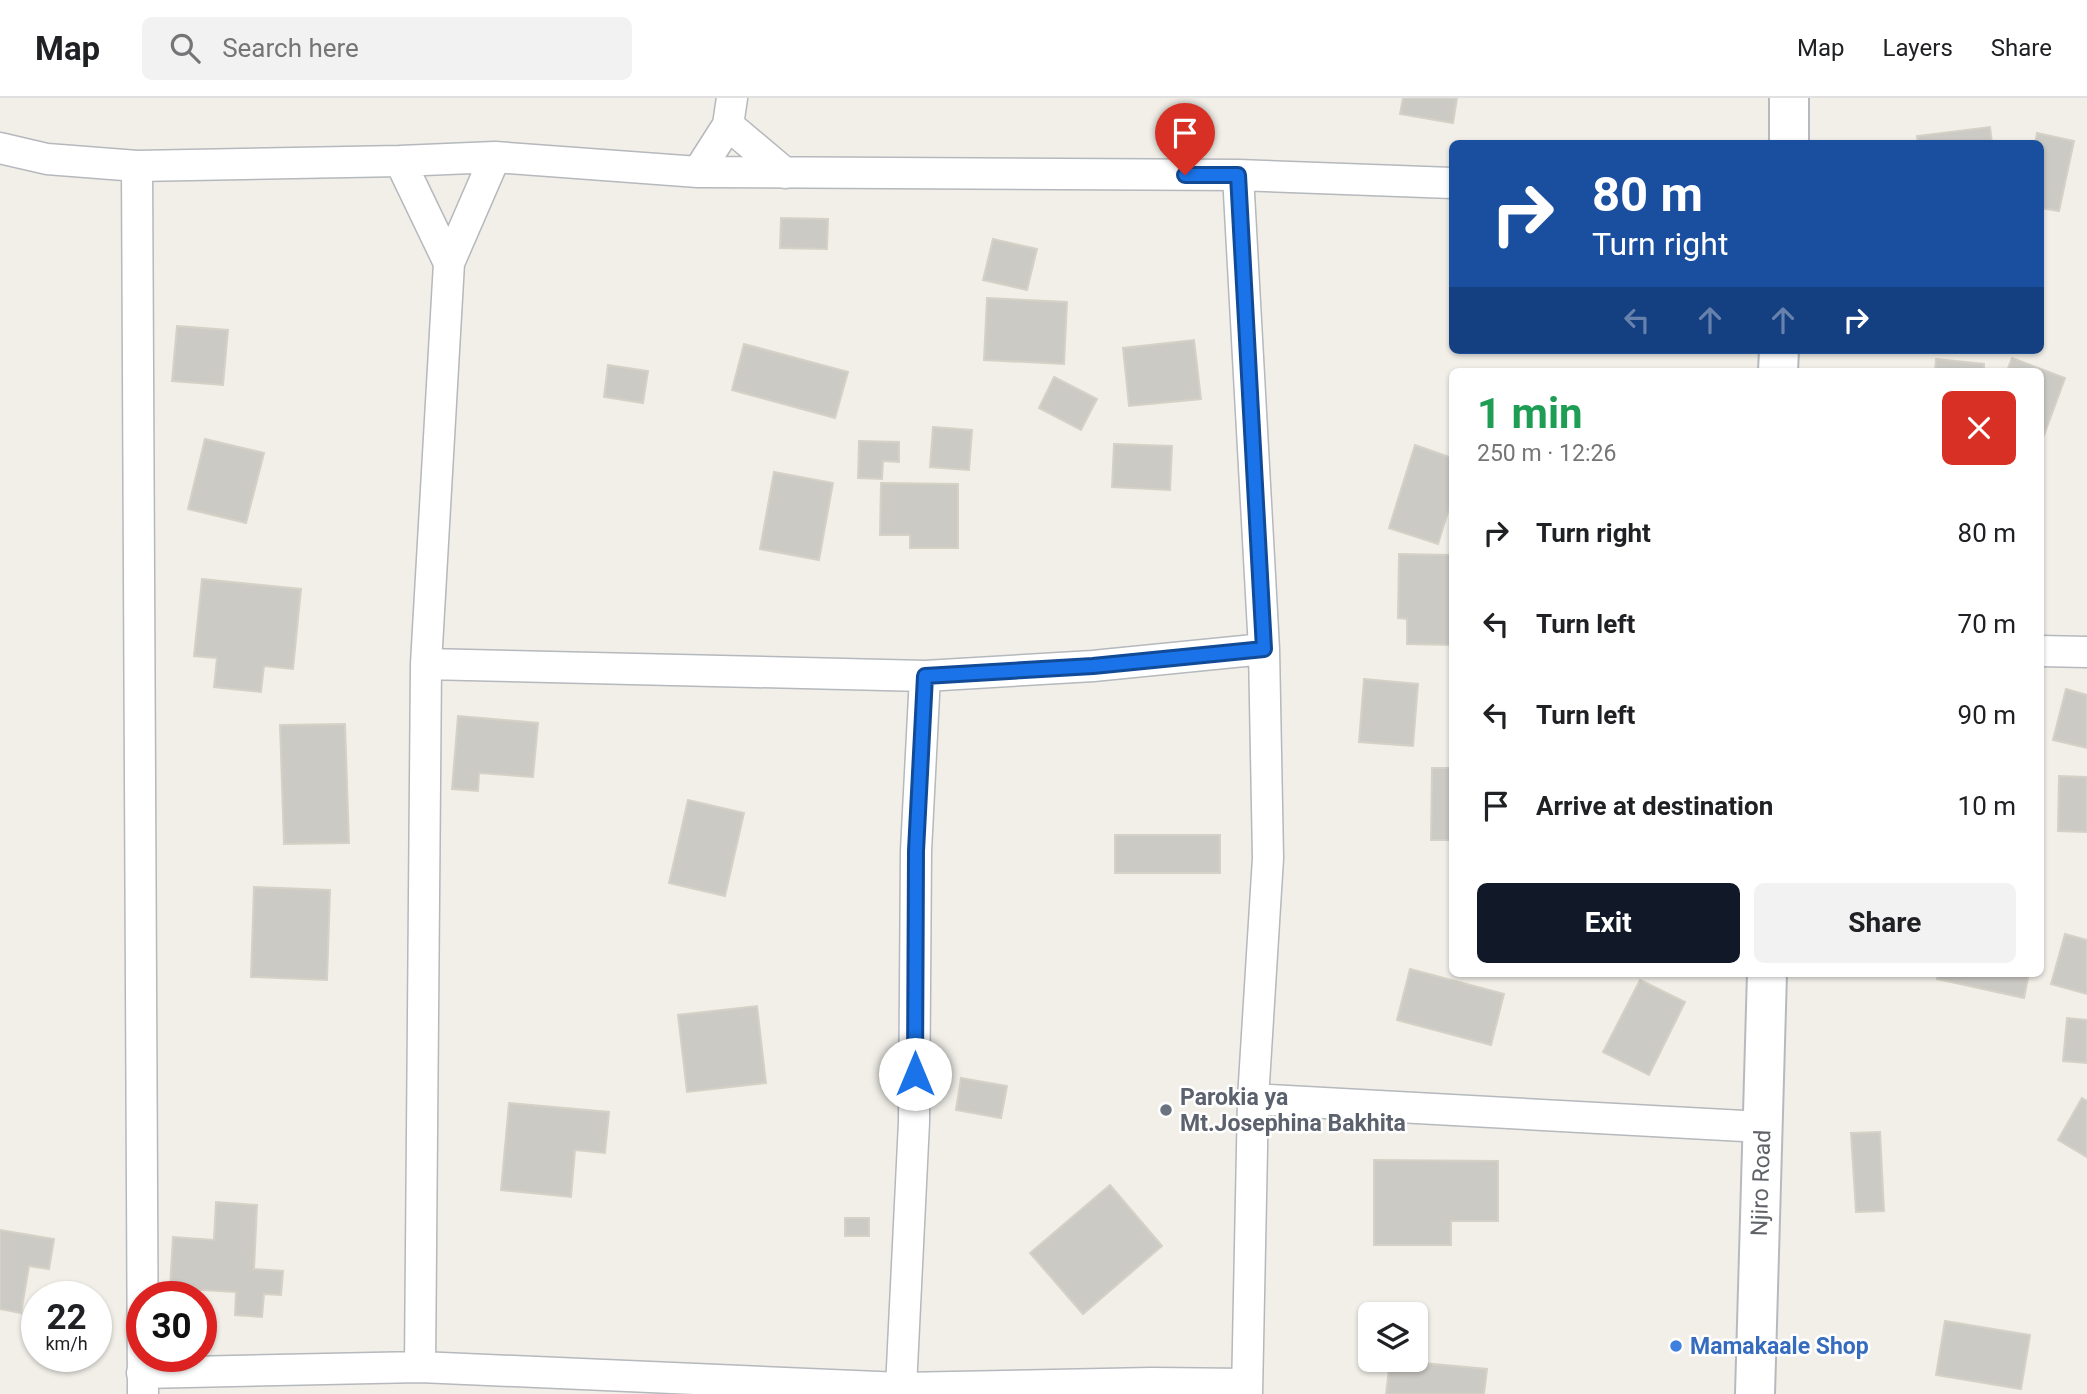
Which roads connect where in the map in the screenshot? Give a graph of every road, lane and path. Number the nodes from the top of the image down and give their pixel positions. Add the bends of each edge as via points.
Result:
1 (1789, 98) edge
2 (730, 111) edge
3 (1789, 140) edge
4 (0, 148) edge
5 (495, 157) junction
6 (400, 162) junction
7 (137, 166) junction
8 (698, 172) junction
9 (785, 173) junction
10 (1238, 175) junction
11 (1449, 183) edge
12 (449, 263) junction
13 (1264, 649) junction
14 (2044, 651) edge
15 (2087, 652) edge
16 (426, 664) junction
17 (925, 676) junction
18 (1767, 977) edge
19 (1253, 1099) junction
20 (1762, 1127) junction
21 (420, 1367) junction
22 (142, 1383) edge
23 (901, 1388) junction
24 (1247, 1389) edge
25 (1755, 1394) edge

1 - 3 street
2 - 8 street
2 - 9 street
4 - 7 street via 47,159
5 - 6 street
5 - 8 street
5 - 12 street
6 - 7 street
6 - 12 street
7 - 22 street
8 - 9 street
9 - 10 street
10 - 11 street
10 - 13 street
12 - 16 street
13 - 17 street
13 - 19 street via 1268,858
14 - 15 street
16 - 17 street
16 - 21 street
17 - 23 street via 916,851 914,1122
18 - 20 street, Njiro Road
19 - 20 street
19 - 24 street
20 - 25 street, Njiro Road
21 - 22 street
21 - 23 street
23 - 24 street via 1152,1383

